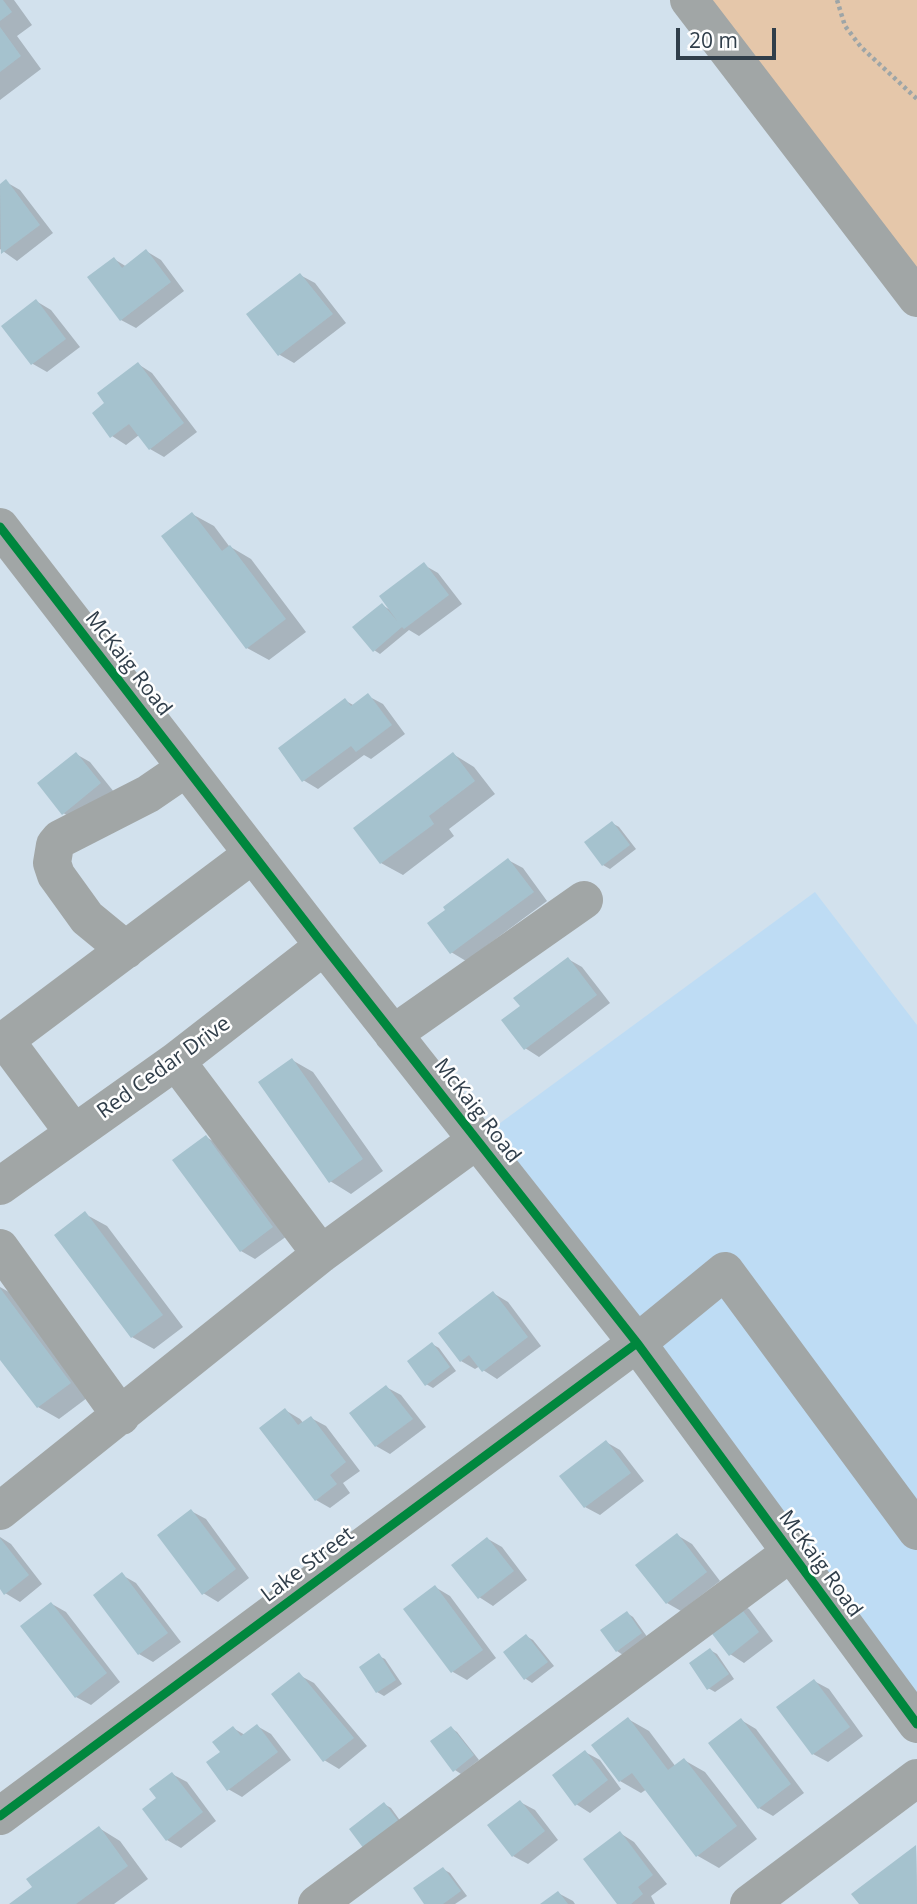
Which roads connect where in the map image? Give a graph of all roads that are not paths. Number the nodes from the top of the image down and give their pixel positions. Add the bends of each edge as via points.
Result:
1 (689, 0) edge
2 (917, 298) edge
3 (0, 527) edge
4 (186, 768) junction
5 (253, 854) junction
6 (584, 900) dead end
7 (324, 946) junction
8 (126, 950) junction
9 (393, 1034) junction
10 (177, 1061) junction
11 (74, 1133) junction
12 (477, 1140) junction
13 (0, 1186) edge
14 (0, 1248) edge
15 (321, 1254) junction
16 (637, 1343) junction
17 (121, 1416) junction
18 (0, 1511) edge
19 (917, 1531) edge
20 (790, 1553) junction
21 (917, 1724) edge
22 (917, 1778) edge
23 (0, 1816) edge
24 (317, 1904) edge
25 (749, 1904) edge

1 - 2 street
3 - 4 street, McKaig Road
4 - 5 street, McKaig Road
4 - 8 street via 55,845 52,863 56,875 87,918
5 - 7 street, McKaig Road
5 - 8 street
6 - 9 street
7 - 9 street, McKaig Road
7 - 10 street, Red Cedar Drive
8 - 11 street via 5,1040
9 - 12 street, McKaig Road
10 - 11 street, Red Cedar Drive
10 - 15 street
11 - 13 street, Red Cedar Drive
12 - 15 street
12 - 16 street, McKaig Road
14 - 17 street
15 - 17 street
16 - 19 street, Lake Street via 725,1271
16 - 20 street, McKaig Road
16 - 23 street, Lake Street
17 - 18 street
20 - 21 street, McKaig Road
20 - 24 street
22 - 25 street

